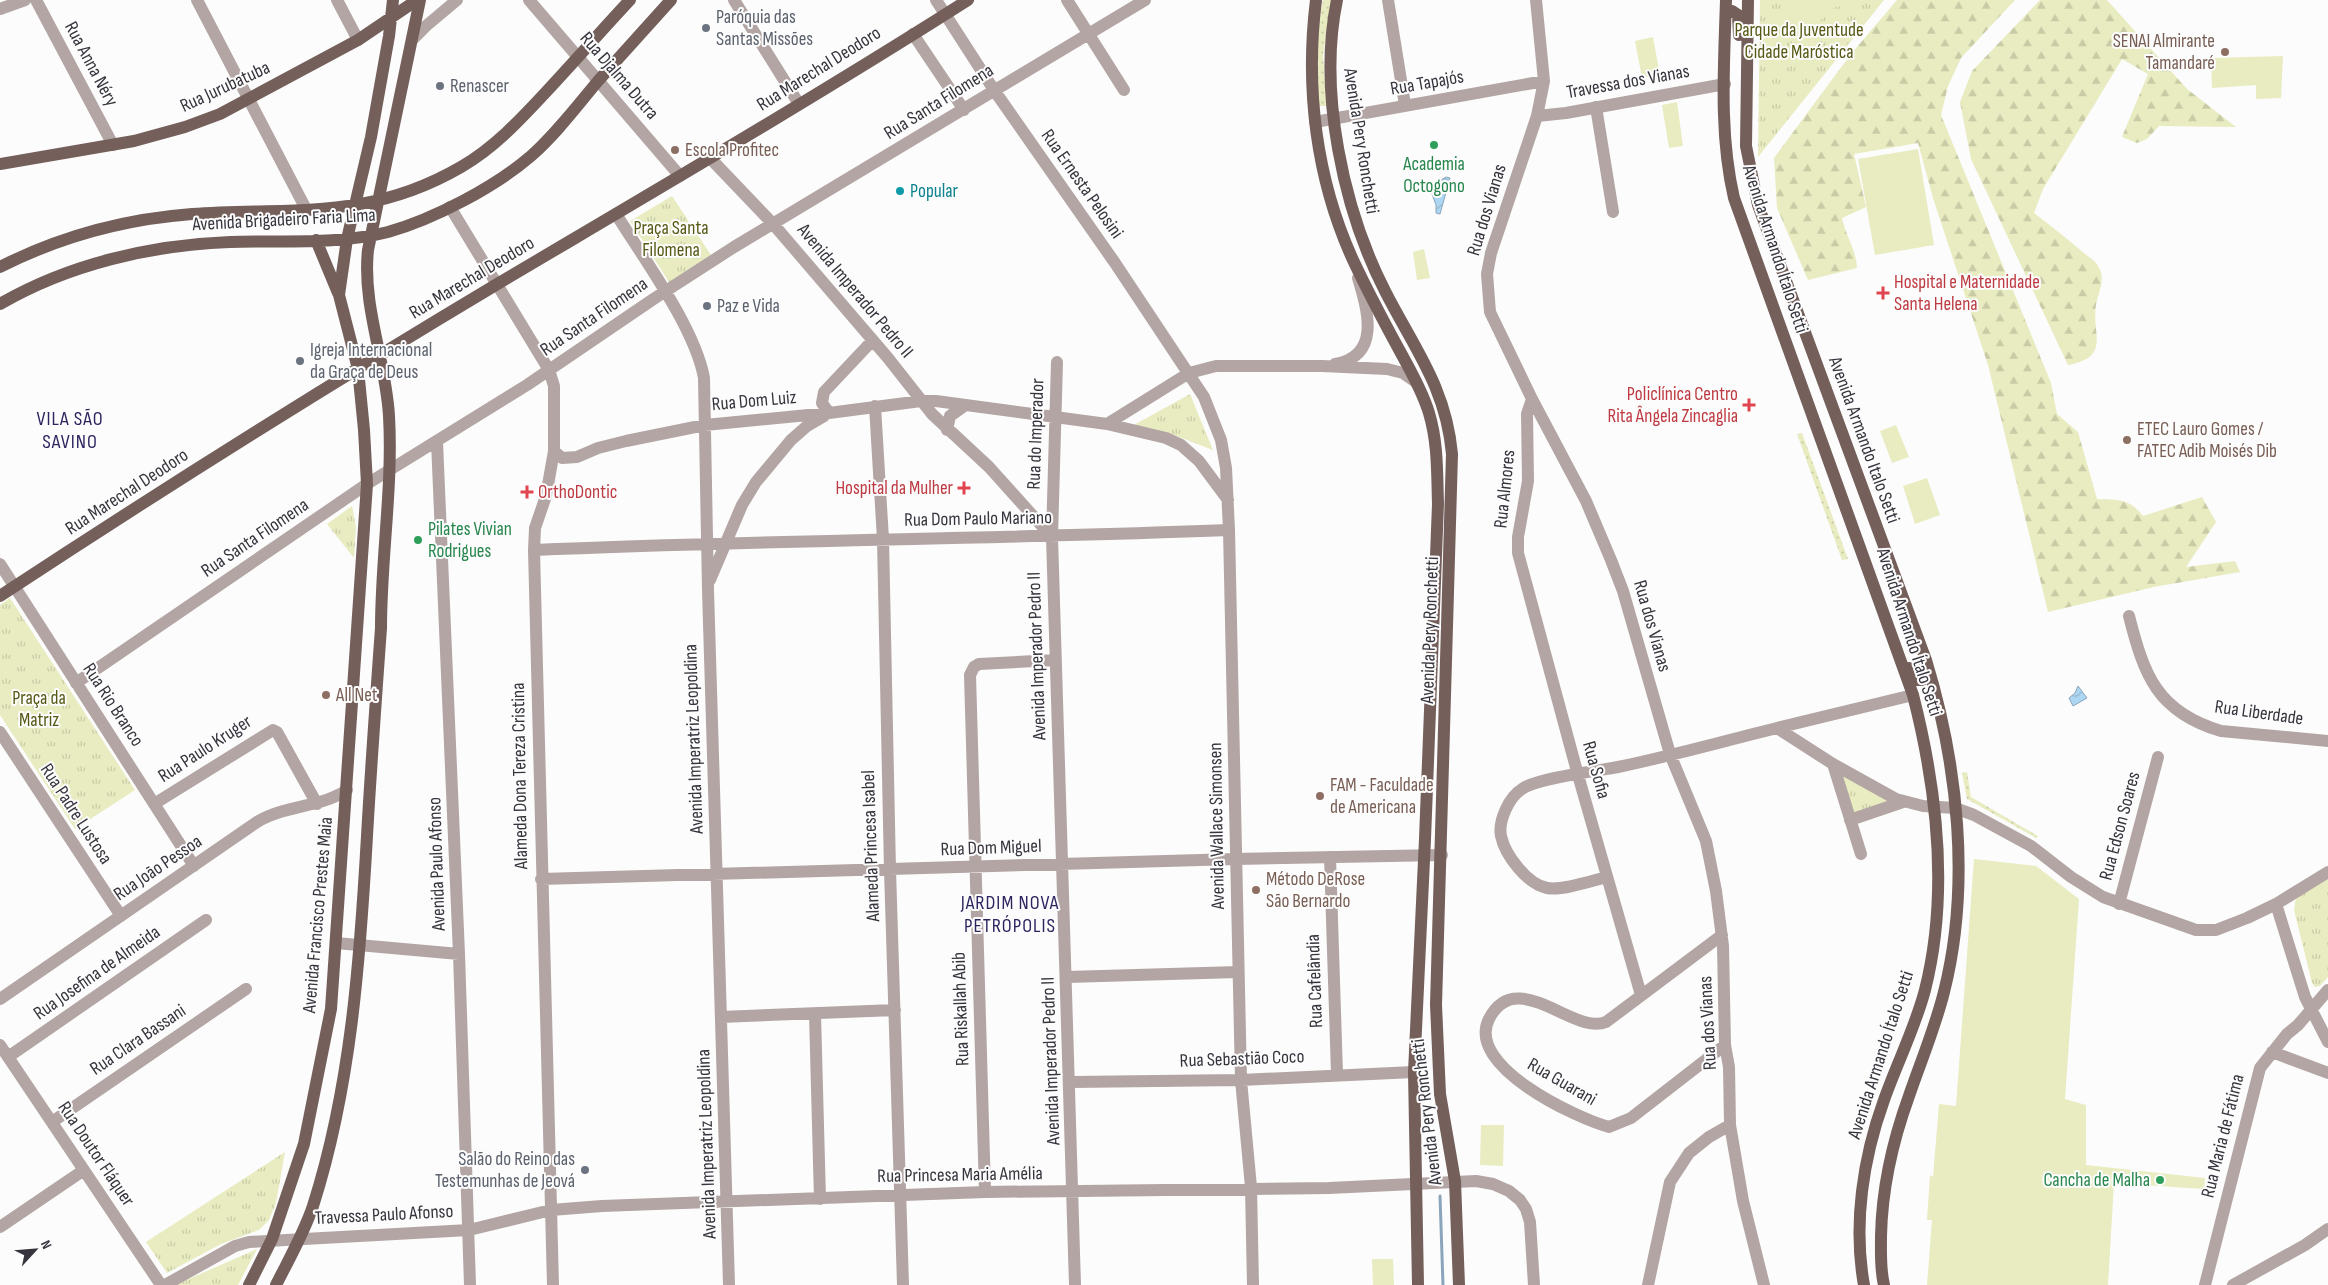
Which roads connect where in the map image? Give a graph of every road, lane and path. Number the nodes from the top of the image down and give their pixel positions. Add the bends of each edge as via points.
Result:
1 (25, 0) edge
2 (36, 0) edge
3 (198, 0) edge
4 (337, 0) edge
5 (393, 0) edge
6 (416, 0) edge
7 (420, 0) edge
8 (457, 0) edge
9 (529, 0) edge
10 (630, 0) edge
11 (671, 0) edge
12 (734, 0) edge
13 (936, 0) edge
14 (968, 0) edge
15 (1067, 0) edge
16 (1146, 0) edge
17 (1316, 0) edge
18 (1337, 0) edge
19 (1388, 0) edge
20 (1536, 0) edge
21 (1748, 0) edge
22 (1726, 6) edge
23 (0, 9) edge
24 (945, 14) junction
25 (391, 19) junction
26 (913, 34) junction
27 (1089, 34) junction
28 (358, 40) junction
29 (412, 40) junction
30 (578, 56) junction
31 (1746, 69) junction
32 (599, 80) junction
33 (1544, 81) junction
34 (1725, 84) junction
35 (994, 90) junction
36 (1124, 90) dead end
37 (249, 98) junction
38 (799, 104) junction
39 (1404, 105) junction
40 (1596, 107) junction
41 (964, 110) junction
42 (1537, 116) junction
43 (1334, 118) junction
44 (1315, 122) junction
45 (113, 145) junction
46 (710, 158) junction
47 (0, 164) edge
48 (680, 176) junction
49 (380, 201) junction
50 (356, 206) junction
51 (450, 207) junction
52 (307, 211) junction
53 (1613, 212) dead end
54 (616, 214) junction
55 (774, 225) junction
56 (372, 235) junction
57 (347, 239) junction
58 (316, 240) junction
59 (1353, 259) junction
60 (0, 267) edge
61 (497, 284) junction
62 (1789, 290) junction
63 (664, 292) junction
64 (339, 295) junction
65 (1770, 297) junction
66 (0, 304) edge
67 (1802, 324) junction
68 (1783, 333) junction
69 (872, 340) junction
70 (381, 355) junction
71 (1057, 362) dead end
72 (1322, 366) junction
73 (358, 369) junction
74 (549, 370) junction
75 (1189, 374) junction
76 (1416, 382) junction
77 (1532, 399) junction
78 (921, 400) junction
79 (875, 406) junction
80 (964, 406) junction
81 (828, 413) junction
82 (1056, 416) junction
83 (1107, 424) junction
84 (705, 425) junction
85 (947, 430) junction
86 (437, 442) junction
87 (554, 452) junction
88 (391, 469) junction
89 (367, 484) junction
90 (1228, 500) junction
91 (1053, 505) junction
92 (1030, 514) junction
93 (708, 518) junction
94 (1229, 530) junction
95 (363, 536) junction
96 (1052, 537) junction
97 (883, 539) junction
98 (726, 542) junction
99 (707, 543) junction
100 (1882, 544) junction
101 (534, 550) junction
102 (1862, 550) junction
103 (1518, 553) joint
104 (0, 564) edge
105 (381, 584) junction
106 (14, 587) junction
107 (708, 590) junction
108 (0, 596) edge
109 (2129, 616) dead end
110 (1897, 650) junction
111 (1055, 660) junction
112 (1926, 660) junction
113 (76, 683) junction
114 (1913, 695) junction
115 (1917, 709) junction
116 (1777, 728) junction
117 (0, 732) edge
118 (2328, 741) edge
119 (1670, 754) junction
120 (2158, 757) dead end
121 (1834, 764) junction
122 (1578, 775) junction
123 (1952, 786) junction
124 (347, 790) junction
125 (1903, 802) junction
126 (154, 804) junction
127 (317, 804) junction
128 (1934, 806) junction
129 (1955, 808) junction
130 (1850, 820) junction
131 (1936, 837) junction
132 (1861, 854) dead end
133 (1424, 855) junction
134 (1442, 855) junction
135 (1330, 857) junction
136 (1236, 859) junction
137 (1064, 865) junction
138 (194, 866) junction
139 (975, 867) junction
140 (890, 870) junction
141 (2328, 872) edge
142 (718, 875) junction
143 (1607, 877) junction
144 (541, 879) junction
145 (2119, 904) junction
146 (2276, 904) junction
147 (121, 916) junction
148 (206, 920) dead end
149 (1957, 922) junction
150 (1722, 935) junction
151 (336, 943) junction
152 (360, 945) junction
153 (459, 954) junction
154 (1238, 972) junction
155 (1066, 977) junction
156 (246, 989) dead end
157 (2328, 990) edge
158 (1641, 995) junction
159 (0, 999) edge
160 (895, 1010) junction
161 (2311, 1010) junction
162 (815, 1014) junction
163 (721, 1017) junction
164 (2328, 1042) edge
165 (0, 1045) edge
166 (1725, 1045) junction
167 (2272, 1052) junction
168 (8, 1057) junction
169 (1414, 1072) junction
170 (2328, 1073) edge
171 (1337, 1074) junction
172 (1242, 1080) junction
173 (1071, 1082) junction
174 (52, 1122) junction
175 (1730, 1126) junction
176 (84, 1170) junction
177 (1455, 1181) junction
178 (1416, 1185) junction
179 (1250, 1188) junction
180 (985, 1192) junction
181 (1074, 1192) junction
182 (901, 1196) junction
183 (820, 1199) junction
184 (726, 1200) junction
185 (551, 1210) junction
186 (0, 1227) edge
187 (2328, 1229) edge
188 (469, 1230) junction
189 (300, 1238) junction
190 (272, 1239) junction
191 (161, 1285) edge
192 (165, 1285) edge
193 (249, 1285) edge
194 (276, 1285) edge
195 (470, 1285) edge
196 (553, 1285) edge
197 (729, 1285) edge
198 (903, 1285) edge
199 (1075, 1285) edge
200 (1253, 1285) edge
201 (1418, 1285) edge
202 (1459, 1285) edge
203 (1534, 1285) edge
204 (1648, 1285) edge
205 (1764, 1285) edge
206 (1864, 1285) edge
207 (1884, 1285) edge
208 (2205, 1285) edge
209 (2233, 1285) edge

1 - 23 street
2 - 45 street, Rua Anna Néry
3 - 37 street
4 - 28 street
5 - 25 main road, Avenida Francisco Prestes Maia
6 - 25 main road, Rua Jurubatuba
7 - 29 main road
8 - 29 street
9 - 30 street, Rua Djalma Dutra
10 - 30 main road, Avenida Brigadeiro Faria Lima
11 - 32 main road, Avenida Brigadeiro Faria Lima
12 - 38 street
13 - 24 street, Rua Ernesta Pelosini
14 - 24 main road, Rua Marechal Deodoro
15 - 27 street
16 - 27 street, Rua Santa Filomena
17 - 44 main road, Avenida Pery Ronchetti via 1310,52
18 - 43 main road, Avenida Pery Ronchetti via 1329,67
19 - 39 street
20 - 33 street, Rua dos Vianas
21 - 31 main road, Avenida Armando Italo Setti
22 - 31 main road via 1738,15 1739,60
22 - 34 main road, Avenida Armando Ítalo Setti
24 - 26 main road, Rua Marechal Deodoro
24 - 35 street, Rua Ernesta Pelosini
25 - 28 main road, Rua Jurubatuba
25 - 50 main road, Avenida Francisco Prestes Maia
26 - 38 main road, Rua Marechal Deodoro
26 - 41 street
27 - 35 street, Rua Santa Filomena
27 - 36 street
28 - 37 main road, Rua Jurubatuba
29 - 49 main road
30 - 32 street, Rua Djalma Dutra
30 - 49 main road, Avenida Brigadeiro Faria Lima via 518,122 481,154 413,191
31 - 62 main road, Avenida Armando Italo Setti via 1746,146 1752,182
32 - 48 street, Rua Djalma Dutra
32 - 51 main road, Avenida Brigadeiro Faria Lima via 531,156
33 - 39 street, Rua Tapajós
33 - 42 street, Rua dos Vianas
34 - 40 street, Travessa dos Vianas
34 - 65 main road, Avenida Armando Ítalo Setti via 1724,131 1729,175 1734,198
35 - 41 street, Rua Santa Filomena
35 - 75 street, Rua Ernesta Pelosini
37 - 45 main road, Rua Jurubatuba via 220,114 185,127
37 - 52 street
38 - 46 main road, Rua Marechal Deodoro
39 - 43 street, Rua Tapajós
40 - 42 street, Travessa dos Vianas
40 - 53 street
41 - 55 street, Rua Santa Filomena
42 - 77 street, Rua dos Vianas via 1491,253 1487,281 1490,312
43 - 44 street, Rua Tapajós
43 - 134 main road, Avenida Pery Ronchetti via 1356,226 1384,290 1433,379 1450,431 1453,481
44 - 59 main road, Avenida Pery Ronchetti via 1325,180
45 - 47 main road, Rua Jurubatuba
46 - 48 main road, Rua Marechal Deodoro
46 - 55 street, Avenida Imperador Pedro II
48 - 54 main road, Rua Marechal Deodoro
49 - 50 main road, Avenida Brigadeiro Faria Lima
49 - 56 main road
50 - 52 main road, Avenida Brigadeiro Faria Lima
50 - 57 main road, Avenida Francisco Prestes Maia
51 - 56 main road, Avenida Brigadeiro Faria Lima via 402,227
51 - 61 street, Alameda Dona Tereza Cristina
52 - 60 main road, Avenida Brigadeiro Faria Lima via 190,214 119,225 75,237
54 - 61 main road, Rua Marechal Deodoro
54 - 63 street, Avenida Imperatriz Leopoldina
55 - 63 street, Rua Santa Filomena
55 - 69 street, Avenida Imperador Pedro II
56 - 57 main road, Avenida Brigadeiro Faria Lima
56 - 70 main road via 367,259 367,284
57 - 58 main road, Avenida Brigadeiro Faria Lima
57 - 64 main road, Avenida Francisco Prestes Maia
58 - 64 main road
58 - 66 main road, Avenida Brigadeiro Faria Lima via 183,244 66,273
59 - 72 street via 1368,318 1365,345 1349,360
59 - 76 main road, Avenida Pery Ronchetti
61 - 70 main road, Rua Marechal Deodoro
61 - 74 street, Alameda Dona Tereza Cristina
62 - 65 main road via 1780,299
62 - 67 main road, Avenida Armando Italo Setti
63 - 74 street, Rua Santa Filomena
63 - 84 street, Avenida Imperatriz Leopoldina via 700,360 704,378
64 - 73 main road, Avenida Francisco Prestes Maia
65 - 68 main road, Avenida Armando Ítalo Setti
67 - 68 main road
67 - 100 main road, Avenida Armando Italo Setti
68 - 102 main road, Avenida Armando Ítalo Setti
69 - 78 street, Avenida Imperador Pedro II
69 - 81 street via 824,392 822,403
70 - 73 main road, Rua Marechal Deodoro
70 - 88 main road via 389,414
71 - 82 street, Rua do Imperador
72 - 75 street via 1216,366
72 - 76 street via 1396,370
73 - 89 main road, Avenida Francisco Prestes Maia
73 - 106 main road, Rua Marechal Deodoro
74 - 86 street, Rua Santa Filomena
74 - 87 street, Alameda Dona Tereza Cristina via 554,386
75 - 83 street
75 - 90 street, Avenida Wallace Simonsen via 1204,398 1221,440
76 - 133 main road, Avenida Pery Ronchetti via 1429,412 1435,439 1438,504
77 - 103 street, Rua Almores via 1528,414 1528,487
77 - 119 street, Rua dos Vianas via 1586,501 1612,560
78 - 79 street, Rua Dom Luiz
78 - 80 street, Rua Dom Luiz
78 - 85 street, Avenida Imperador Pedro II
79 - 81 street, Rua Dom Luiz
79 - 97 street, Alameda Princesa Isabel
80 - 82 street, Rua Dom Luiz
80 - 85 street via 950,416
81 - 84 street, Rua Dom Luiz
81 - 98 street via 791,440 756,482
82 - 83 street, Rua Dom Luiz
82 - 91 street, Rua do Imperador
83 - 90 street, Rua Dom Luiz via 1166,438 1181,445 1199,461
84 - 87 street, Rua Dom Luiz via 598,448 578,457 562,458
84 - 93 street, Avenida Imperatriz Leopoldina
85 - 92 street, Avenida Imperador Pedro II via 989,467
86 - 88 street, Rua Santa Filomena
86 - 153 street, Avenida Paulo Afonso
87 - 101 street, Alameda Dona Tereza Cristina via 546,496 535,528
88 - 89 street, Rua Santa Filomena
88 - 105 main road
89 - 95 main road, Avenida Francisco Prestes Maia
89 - 113 street, Rua Santa Filomena
90 - 94 street, Avenida Wallace Simonsen
91 - 92 street via 1042,513
91 - 96 street, Rua do Imperador
92 - 96 street, Avenida Imperador Pedro II
93 - 98 street
93 - 99 street, Avenida Imperatriz Leopoldina
94 - 96 street, Rua Dom Paulo Mariano
94 - 136 street, Avenida Wallace Simonsen
95 - 105 main road via 372,535 378,541
95 - 124 main road, Avenida Francisco Prestes Maia
96 - 97 street, Rua Dom Paulo Mariano
96 - 111 street, Avenida Imperador Pedro II
97 - 98 street, Rua Dom Paulo Mariano
97 - 140 street, Alameda Princesa Isabel
98 - 99 street, Rua Dom Paulo Mariano
98 - 107 street
99 - 101 street, Rua Dom Paulo Mariano
99 - 107 street, Avenida Imperatriz Leopoldina
100 - 102 main road via 1877,550
100 - 112 main road, Avenida Armando Italo Setti
101 - 144 street, Alameda Dona Tereza Cristina
102 - 110 main road, Avenida Armando Ítalo Setti
103 - 122 street, Rua Sofia
104 - 106 street, Rua Rio Branco
105 - 152 main road via 381,628
106 - 108 main road, Rua Marechal Deodoro
106 - 113 street, Rua Rio Branco
107 - 142 street, Avenida Imperatriz Leopoldina
109 - 118 street, Rua Liberdade via 2138,652 2151,681 2166,702 2179,712 2207,727 2221,730
110 - 112 main road via 1904,654 1916,681 1924,676 1923,663
110 - 114 main road, Avenida Armando Ítalo Setti
111 - 137 street, Avenida Imperador Pedro II
111 - 139 street, Rua Riskallah Abib via 979,664 970,675
112 - 123 main road, Avenida Armando Italo Setti via 1943,729
113 - 126 street, Rua Rio Branco
114 - 115 main road, Avenida Armando Ítalo Setti
114 - 116 street
115 - 123 main road via 1924,703 1930,706 1943,769
115 - 128 main road, Avenida Armando Ítalo Setti
116 - 119 street
116 - 121 street
117 - 147 street, Rua Padre Lustosa
119 - 122 street
119 - 150 street, Rua dos Vianas via 1706,841
120 - 145 street, Rua Edson Soares
121 - 125 street
121 - 130 street
122 - 143 street, Rua Sofia
122 - 143 street via 1540,782 1520,790 1503,817 1501,835 1520,870 1540,886 1561,888
123 - 129 main road, Avenida Armando Italo Setti
124 - 127 street, Rua João Pessoa
124 - 151 main road, Avenida Francisco Prestes Maia
125 - 128 street
125 - 130 street
126 - 127 street, Rua Paulo Kruger via 272,730 277,732
126 - 138 street, Rua Rio Branco
127 - 138 street, Rua João Pessoa via 264,818
128 - 129 street
128 - 131 main road, Avenida Armando Ítalo Setti
129 - 145 street via 2002,829 2031,846 2087,888
129 - 149 main road, Avenida Armando Italo Setti
130 - 132 street
131 - 149 main road via 1944,851 1944,910
131 - 206 main road, Avenida Armando Ítalo Setti via 1938,897 1926,988 1908,1044 1876,1123 1864,1183 1858,1242
133 - 134 street, Rua Dom Miguel
133 - 135 street, Rua Dom Miguel
133 - 169 main road, Avenida Pery Ronchetti
134 - 177 main road, Avenida Pery Ronchetti via 1436,1047 1440,1094
135 - 136 street, Rua Dom Miguel
135 - 171 street, Rua Cafelândia
136 - 137 street, Rua Dom Miguel
136 - 154 street, Avenida Wallace Simonsen
137 - 139 street, Rua Dom Miguel
137 - 155 street, Avenida Imperador Pedro II
138 - 147 street, Rua João Pessoa
139 - 140 street, Rua Dom Miguel
139 - 180 street, Rua Riskallah Abib
140 - 142 street, Rua Dom Miguel
140 - 160 street, Alameda Princesa Isabel
141 - 146 street
142 - 144 street, Rua Dom Miguel
142 - 163 street, Avenida Imperatriz Leopoldina
143 - 158 street, Rua Sofia
144 - 185 street, Alameda Dona Tereza Cristina
145 - 146 street via 2196,930 2216,930
146 - 161 street
147 - 159 street, Rua João Pessoa
148 - 168 street, Rua Josefina de Almeida
149 - 207 main road, Avenida Armando Ítalo Setti via 1945,991 1898,1128 1889,1167 1881,1223
150 - 158 street, Rua Guarani
150 - 166 street, Rua dos Vianas
151 - 152 street
151 - 190 main road, Avenida Francisco Prestes Maia via 331,1009 304,1144
152 - 153 street
152 - 189 main road via 348,1047 331,1138
153 - 188 street, Avenida Paulo Afonso
154 - 155 street
154 - 172 street, Avenida Wallace Simonsen
155 - 173 street, Avenida Imperador Pedro II
156 - 174 street, Rua Clara Bassani
157 - 161 street, Rua Maria de Fátima
158 - 166 street, Rua Guarani via 1600,1025 1533,1000 1505,1002 1495,1009 1488,1021 1486,1036 1490,1049 1518,1080 1541,1096 1609,1127 1631,1118
160 - 162 street
160 - 182 street, Alameda Princesa Isabel
161 - 164 street
161 - 167 street, Rua Maria de Fátima
162 - 163 street
162 - 183 street
163 - 184 street, Avenida Imperatriz Leopoldina
165 - 168 street, Rua Doutor Fláquer
166 - 175 street, Rua dos Vianas via 1729,1067
167 - 170 street
167 - 208 street, Rua Maria de Fátima via 2260,1068 2255,1083
168 - 174 street, Rua Doutor Fláquer
169 - 171 street, Rua Sebastião Coco
169 - 178 main road, Avenida Pery Ronchetti
171 - 172 street, Rua Sebastião Coco
172 - 173 street, Rua Sebastião Coco
172 - 179 street, Avenida Wallace Simonsen
173 - 181 street, Avenida Imperador Pedro II
174 - 176 street, Rua Doutor Fláquer
175 - 204 street via 1689,1153 1670,1182
175 - 205 street, Rua dos Vianas via 1743,1201
176 - 186 street
176 - 191 street, Rua Doutor Fláquer
177 - 178 street, Rua Princesa Maria Amélia
177 - 202 main road, Avenida Pery Ronchetti
177 - 203 street, Rua Princesa Maria Amélia via 1493,1184 1520,1200 1530,1222
178 - 179 street, Rua Princesa Maria Amélia
178 - 201 main road, Avenida Pery Ronchetti
179 - 181 street, Rua Princesa Maria Amélia
179 - 200 street, Avenida Wallace Simonsen
180 - 181 street, Rua Princesa Maria Amélia
180 - 182 street, Rua Princesa Maria Amélia
181 - 199 street, Avenida Imperador Pedro II
182 - 183 street, Rua Princesa Maria Amélia
182 - 198 street, Alameda Princesa Isabel
183 - 184 street, Rua Princesa Maria Amélia
184 - 185 street, Rua Princesa Maria Amélia
184 - 197 street, Avenida Imperatriz Leopoldina
185 - 188 street, Rua Princesa Maria Amélia
185 - 196 street, Alameda Dona Tereza Cristina
187 - 209 street
188 - 189 street, Travessa Paulo Afonso
188 - 195 street, Avenida Paulo Afonso
189 - 190 street, Travessa Paulo Afonso
189 - 194 main road
190 - 192 street, Travessa Paulo Afonso via 235,1246
190 - 193 main road, Avenida Francisco Prestes Maia

